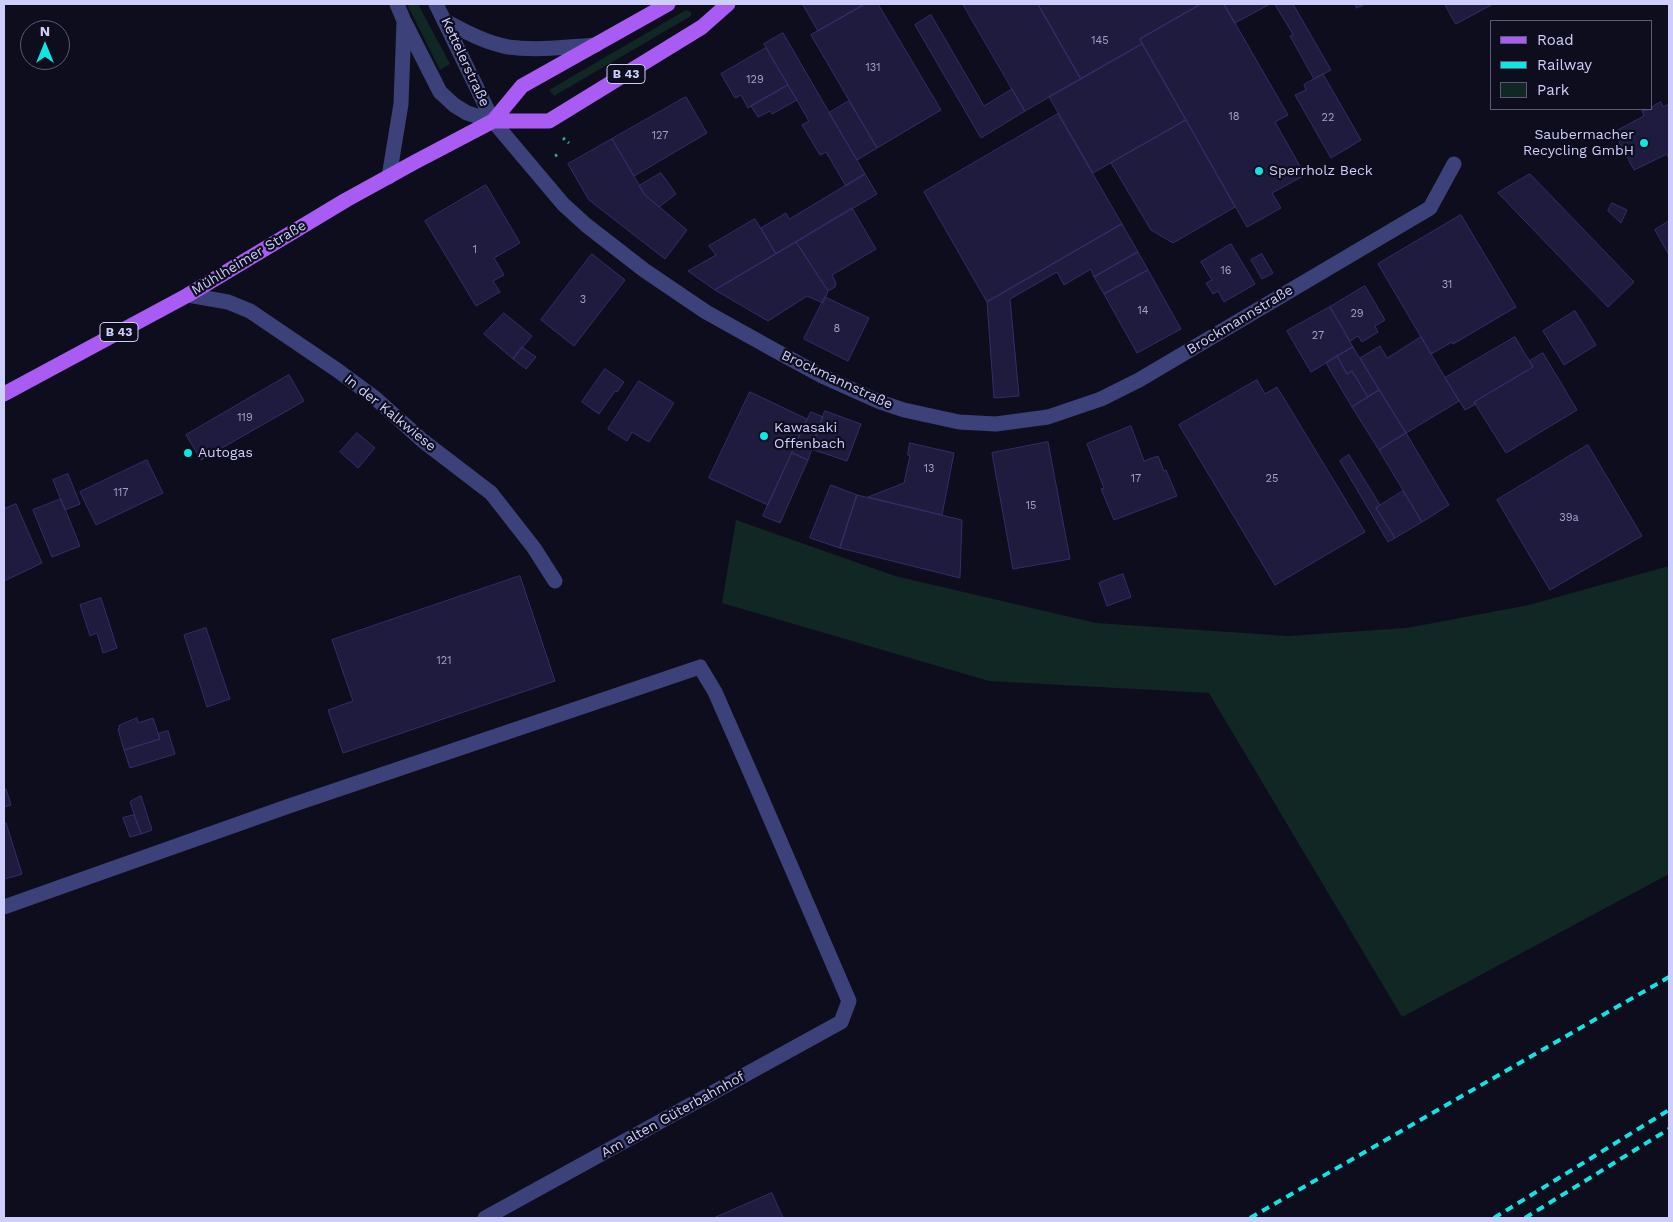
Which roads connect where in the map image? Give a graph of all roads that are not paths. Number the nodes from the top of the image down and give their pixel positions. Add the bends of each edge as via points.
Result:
1 (397, 4) edge
2 (436, 4) edge
3 (668, 4) edge
4 (728, 4) edge
5 (404, 21) junction
6 (447, 22) junction
7 (596, 44) junction
8 (493, 121) junction
9 (1454, 164) dead end
10 (389, 177) junction
11 (188, 295) junction
12 (4, 394) edge
13 (555, 581) dead end
14 (4, 907) edge
15 (485, 1218) edge

1 - 5 street
2 - 6 street, Kettelerstraße
3 - 7 main road, Mühlheimer Straße / B 43
4 - 8 main road, Mühlheimer Straße / B 43 via 702,27 549,121
5 - 8 street via 440,92 467,113
5 - 10 street via 401,104
6 - 7 street via 480,39 506,46 532,49
6 - 8 street, Kettelerstraße
7 - 8 main road, Mühlheimer Straße / B 43 via 522,86
8 - 9 street, Brockmannstraße via 563,204 614,248 706,312 814,372 880,402 959,422 996,424 1057,414 1100,399 1139,380 1430,208
8 - 10 main road, Mühlheimer Straße / B 43
10 - 11 main road, Mühlheimer Straße / B 43
11 - 12 main road, Mühlheimer Straße / B 43
11 - 13 street, In der Kalkwiese via 228,302 250,311 375,398 491,493
14 - 15 street, Am alten Güterbahnhof via 289,806 700,667 715,692 849,1001 841,1022

